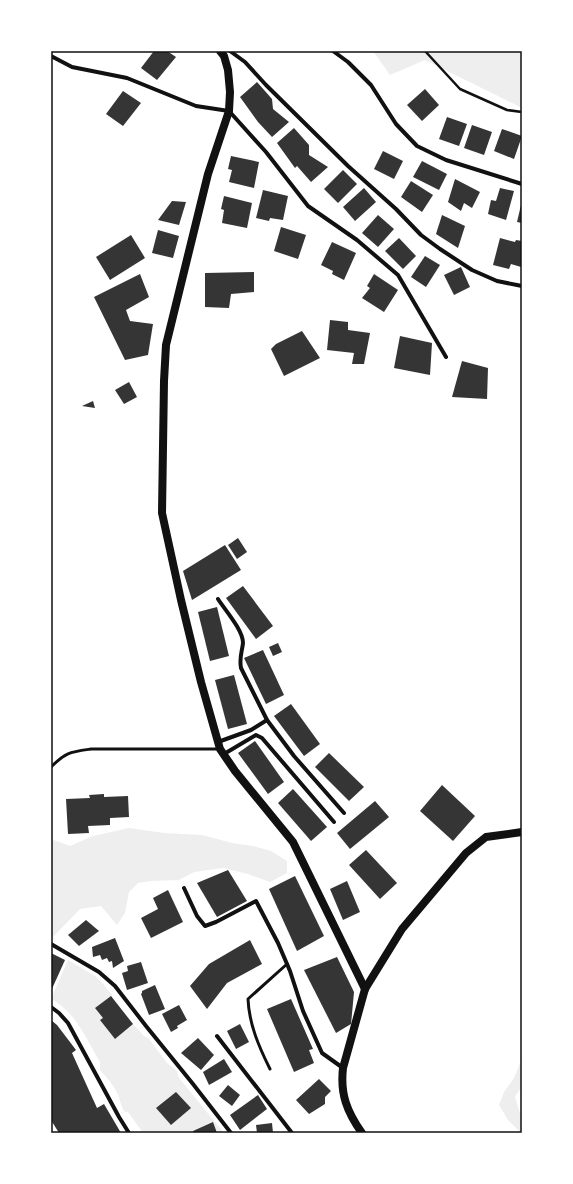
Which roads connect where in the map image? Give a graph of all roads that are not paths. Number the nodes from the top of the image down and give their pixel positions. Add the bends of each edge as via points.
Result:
1 (220, 51) edge
2 (230, 51) edge
3 (333, 51) edge
4 (51, 56) edge
5 (229, 111) junction
6 (522, 184) edge
7 (522, 286) edge
8 (446, 357) dead end
9 (218, 599) dead end
10 (267, 720) junction
11 (221, 749) junction
12 (51, 767) edge
13 (344, 813) dead end
14 (334, 822) dead end
15 (522, 832) edge
16 (184, 888) dead end
17 (51, 944) edge
18 (287, 964) junction
19 (365, 989) junction
20 (51, 1007) edge
21 (217, 1036) dead end
22 (343, 1068) junction
23 (270, 1069) dead end
24 (129, 1133) edge
25 (231, 1133) edge
26 (292, 1133) edge
27 (362, 1133) edge

1 - 5 main road via 228,70
2 - 7 street via 245,62 421,235 472,270 497,281
3 - 6 street via 348,62 370,85 396,124 417,146 446,160
4 - 5 street via 72,67 127,78 196,106
5 - 8 street via 266,152 308,206 357,240 398,275
5 - 11 main road via 208,174 166,345 162,513 201,682
9 - 10 street via 242,635 241,668
10 - 11 street
10 - 13 street via 294,756
11 - 12 lane via 90,749 63,755
11 - 14 street via 256,736 262,738
11 - 19 main road via 235,771 293,842
15 - 19 main road via 486,837 466,853 402,929
16 - 18 street via 197,916 205,926 256,901
17 - 25 street via 100,972 116,986
18 - 22 street via 303,1012 322,1053
18 - 23 lane via 248,999 253,1030
19 - 22 main road
20 - 24 street via 68,1023
21 - 26 street
22 - 27 main road via 341,1081 347,1108

